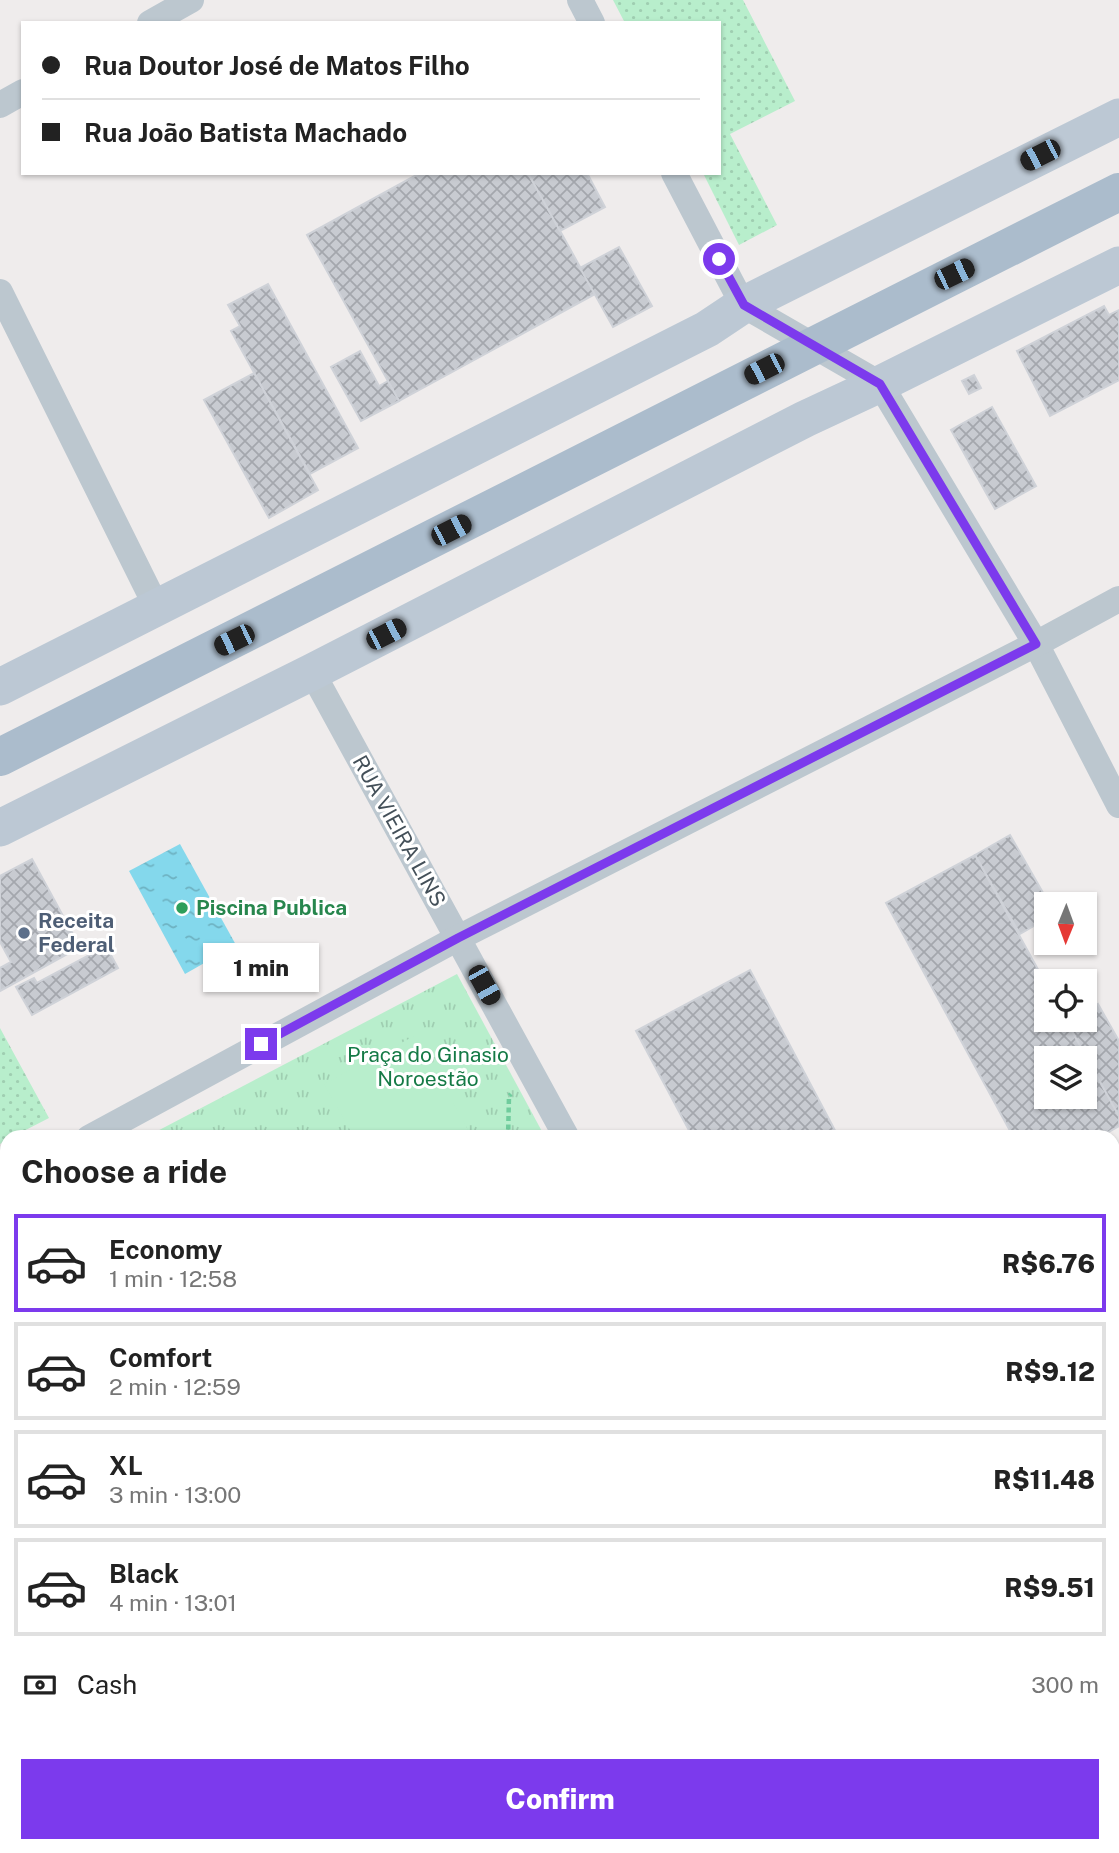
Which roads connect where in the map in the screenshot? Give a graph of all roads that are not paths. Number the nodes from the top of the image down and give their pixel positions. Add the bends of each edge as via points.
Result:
1 (191, 0) edge
2 (580, 0) edge
3 (154, 21) edge
4 (591, 21) edge
5 (21, 93) edge
6 (0, 105) edge
7 (1119, 117) edge
8 (675, 175) edge
9 (1119, 192) edge
10 (1119, 265) edge
11 (0, 292) edge
12 (744, 305) junction
13 (812, 345) junction
14 (880, 384) junction
15 (1119, 599) edge
16 (156, 608) junction
17 (1036, 644) junction
18 (312, 672) junction
19 (0, 687) edge
20 (0, 757) edge
21 (1119, 805) edge
22 (0, 828) edge
23 (458, 938) junction
24 (104, 1130) edge
25 (563, 1130) edge

1 - 3 street
2 - 4 street
5 - 6 street
7 - 12 street
8 - 12 street
9 - 13 main road
10 - 14 street
11 - 16 street
12 - 13 street
12 - 16 street
13 - 14 street
13 - 20 main road
14 - 17 street
14 - 18 street
15 - 17 street
16 - 19 street
17 - 21 street
17 - 23 street
18 - 22 street
18 - 23 street, RUA VIEIRA LINS
23 - 24 street
23 - 25 street, RUA VIEIRA LINS

